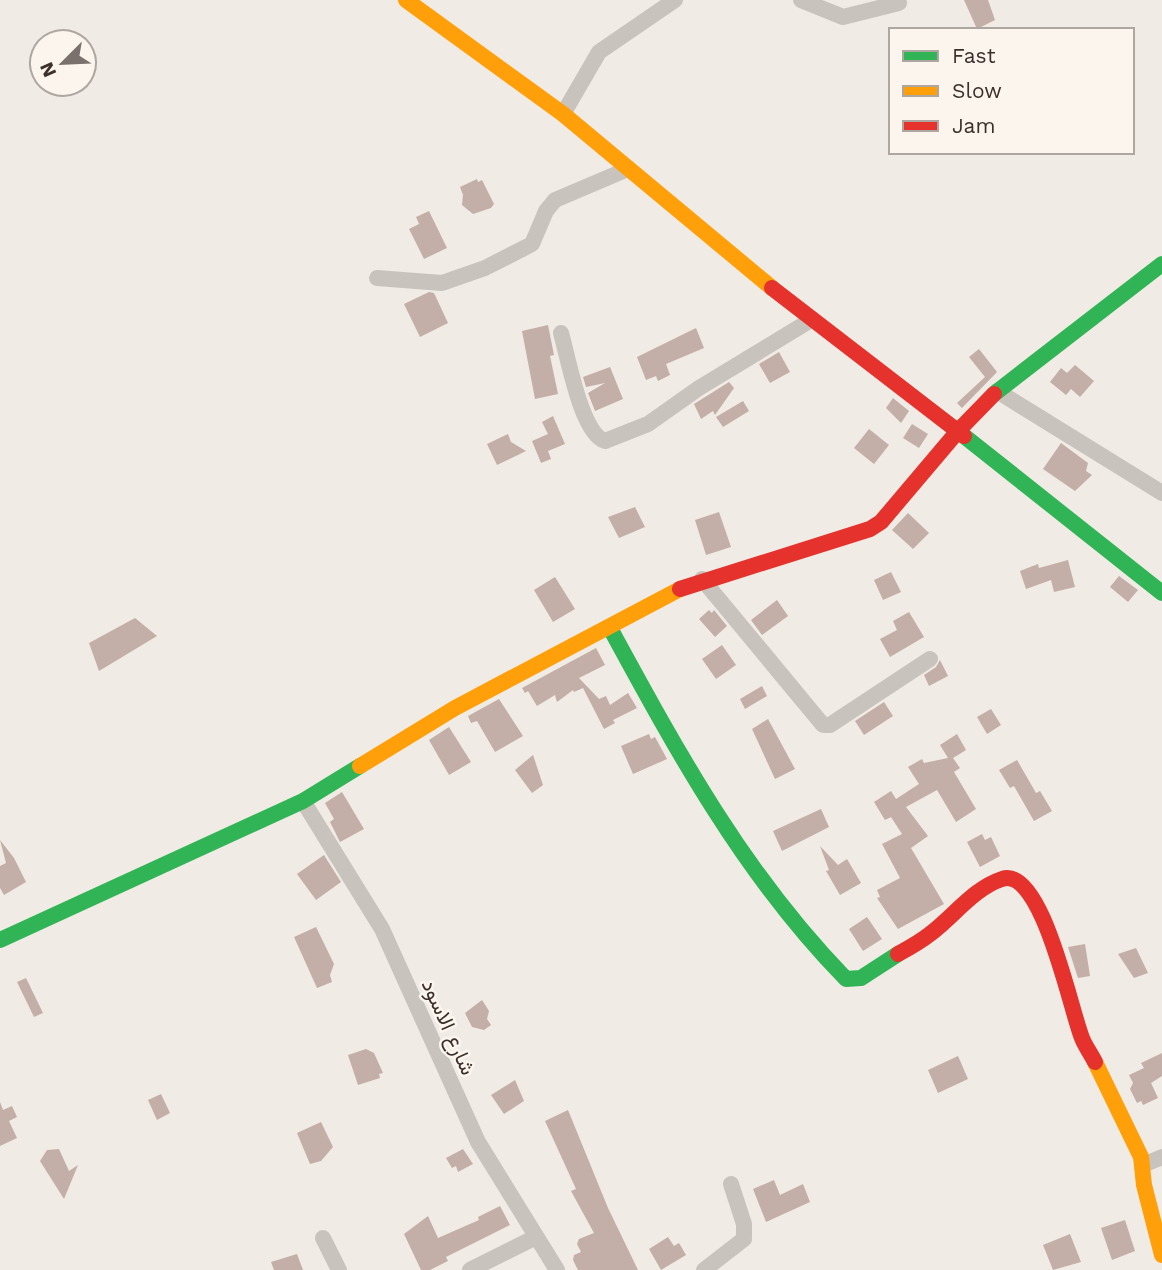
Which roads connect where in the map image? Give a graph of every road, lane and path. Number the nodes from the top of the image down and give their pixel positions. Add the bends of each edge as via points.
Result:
1 (406, 0) edge
2 (675, 0) edge
3 (800, 0) edge
4 (899, 3) dead end
5 (656, 7) edge
6 (563, 114) junction
7 (628, 169) junction
8 (1162, 264) edge
9 (377, 278) dead end
10 (811, 320) junction
11 (561, 333) dead end
12 (997, 391) junction
13 (958, 431) junction
14 (1162, 493) edge
15 (702, 579) junction
16 (1162, 593) edge
17 (610, 628) junction
18 (930, 659) dead end
19 (303, 801) junction
20 (0, 940) edge
21 (1162, 1157) edge
22 (1143, 1165) junction
23 (730, 1184) dead end
24 (536, 1237) junction
25 (323, 1238) dead end
26 (1162, 1255) edge
27 (339, 1270) edge
28 (470, 1270) edge
29 (557, 1270) edge
30 (704, 1270) edge

1 - 6 street
2 - 5 street
3 - 4 street via 843,17
5 - 6 street via 599,52
6 - 7 street
7 - 9 street via 555,200 532,244 485,268 442,283
7 - 10 street
8 - 12 street
10 - 11 street via 648,424 606,441 595,435 584,415
10 - 13 street
12 - 13 street
12 - 14 street
13 - 15 street via 881,522 870,529
13 - 16 street
15 - 17 street
15 - 18 street via 823,725 830,725
17 - 19 street via 455,708
17 - 22 street via 752,871 810,944 846,979 861,978 930,934 989,884 1006,877 1018,880 1037,904 1054,942 1082,1038 1114,1096
19 - 20 street
19 - 24 street, شارع الاسود via 382,929 478,1142
21 - 22 street
22 - 26 street
23 - 30 street via 746,1232 744,1239
24 - 28 street
24 - 29 street, شارع الاسود
25 - 27 street

